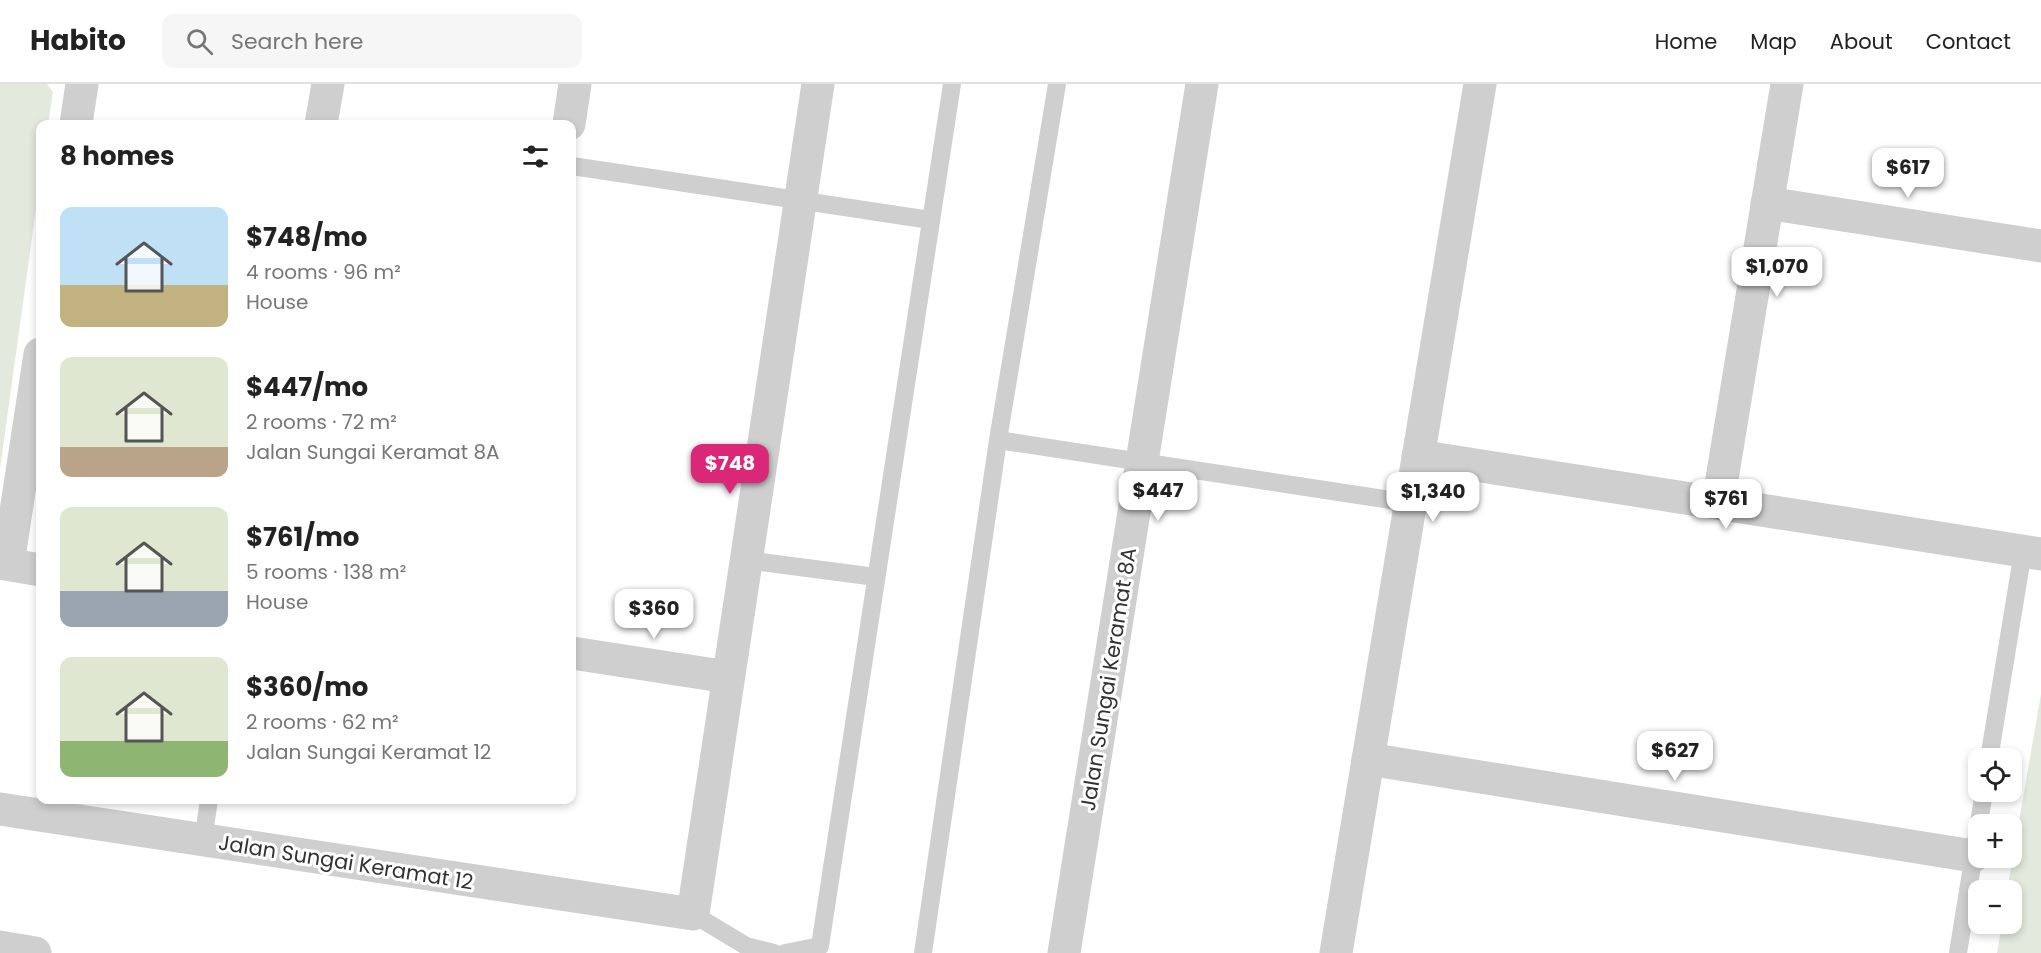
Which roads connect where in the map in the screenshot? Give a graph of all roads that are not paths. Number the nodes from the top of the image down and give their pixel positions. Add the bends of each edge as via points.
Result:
1 (82, 84) edge
2 (328, 84) edge
3 (575, 84) edge
4 (818, 84) edge
5 (952, 84) edge
6 (1057, 84) edge
7 (1202, 84) edge
8 (1480, 84) edge
9 (1787, 84) edge
10 (77, 120) edge
11 (322, 120) edge
12 (570, 120) edge
13 (576, 167) edge
14 (801, 201) junction
15 (1767, 202) junction
16 (930, 220) junction
17 (2041, 246) edge
18 (36, 377) edge
19 (998, 440) junction
20 (1418, 456) junction
21 (1142, 462) junction
22 (1410, 503) junction
23 (1718, 503) junction
24 (2032, 552) edge
25 (747, 560) junction
26 (4, 564) edge
27 (36, 569) edge
28 (876, 577) junction
29 (576, 654) edge
30 (728, 677) junction
31 (1991, 748) edge
32 (1368, 759) junction
33 (208, 804) edge
34 (0, 809) edge
35 (203, 840) junction
36 (1968, 855) edge
37 (1971, 868) edge
38 (693, 914) junction
39 (0, 947) edge
40 (35, 953) edge
41 (774, 953) edge
42 (785, 953) edge
43 (923, 953) edge
44 (1064, 953) edge
45 (1336, 953) edge
46 (1958, 953) edge

1 - 10 street
2 - 11 street
3 - 12 street
4 - 14 street
5 - 16 lane
6 - 19 lane
7 - 21 street, Jalan Sungai Keramat 8A
8 - 20 street
9 - 15 street
13 - 14 lane
14 - 16 lane
14 - 25 street
15 - 17 street
15 - 23 street
16 - 28 lane
18 - 26 street
19 - 21 lane
19 - 43 lane
20 - 22 street
20 - 23 street
21 - 22 lane
21 - 44 street, Jalan Sungai Keramat 8A
22 - 32 street
23 - 24 street
24 - 31 lane
25 - 28 lane
25 - 30 street
26 - 27 street
28 - 42 lane via 820,946
29 - 30 street
30 - 38 street
32 - 36 street
32 - 45 street
33 - 35 lane
34 - 35 street, Jalan Sungai Keramat 12
35 - 38 street, Jalan Sungai Keramat 12
37 - 46 lane
38 - 41 lane via 746,946
39 - 40 street

